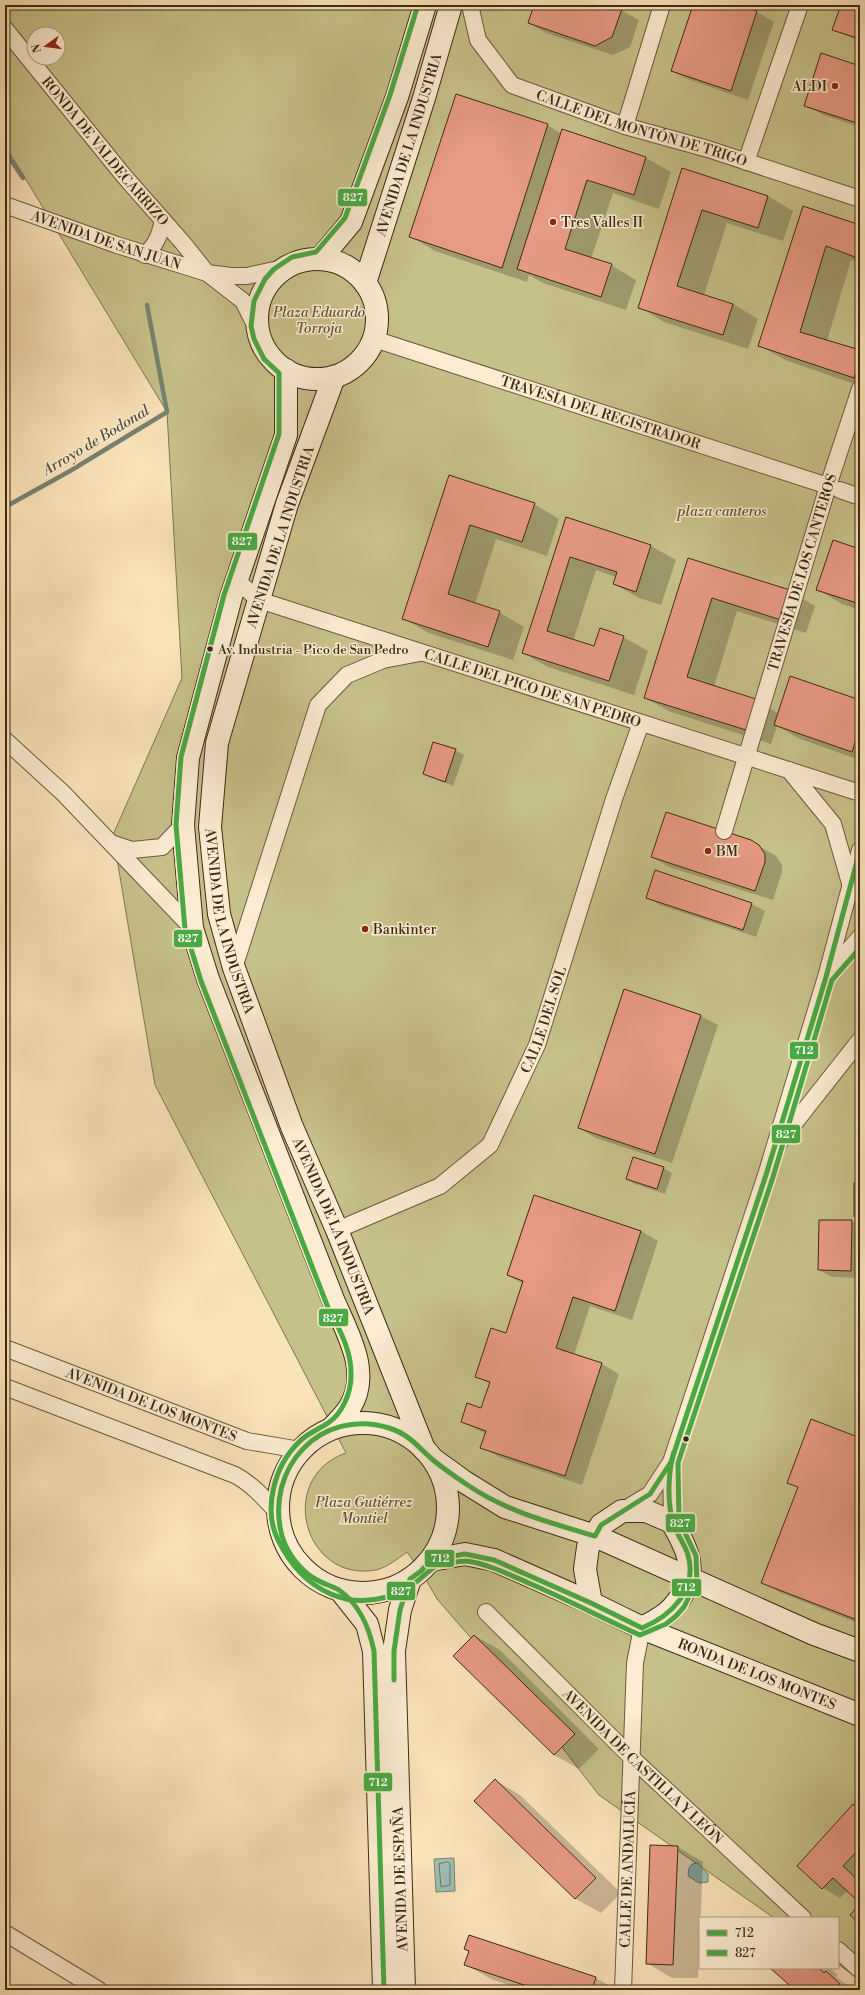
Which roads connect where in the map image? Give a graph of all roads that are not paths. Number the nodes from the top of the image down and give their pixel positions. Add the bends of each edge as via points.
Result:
1 (425, 5) edge
2 (451, 5) edge
3 (470, 5) edge
4 (662, 5) edge
5 (800, 5) edge
6 (5, 29) edge
7 (625, 126) junction
8 (746, 162) junction
9 (860, 199) edge
10 (12, 208) edge
11 (163, 220) junction
12 (145, 255) junction
13 (320, 259) junction
14 (288, 267) junction
15 (207, 273) junction
16 (365, 283) junction
17 (259, 333) junction
18 (374, 339) junction
19 (286, 370) junction
20 (334, 377) junction
21 (860, 389) edge
22 (834, 488) junction
23 (860, 497) edge
24 (236, 580) junction
25 (259, 600) junction
26 (421, 652) junction
27 (641, 723) junction
28 (5, 740) edge
29 (748, 757) junction
30 (789, 770) junction
31 (860, 793) edge
32 (182, 825) junction
33 (724, 831) dead end
34 (110, 842) junction
35 (860, 850) edge
36 (850, 884) junction
37 (192, 928) junction
38 (860, 937) edge
39 (234, 968) junction
40 (826, 977) junction
41 (860, 1040) edge
42 (772, 1152) junction
43 (337, 1230) junction
44 (5, 1348) edge
45 (5, 1387) edge
46 (332, 1428) junction
47 (300, 1450) junction
48 (428, 1454) junction
49 (671, 1462) junction
50 (622, 1511) junction
51 (278, 1513) junction
52 (672, 1522) junction
53 (595, 1536) junction
54 (431, 1560) junction
55 (410, 1579) junction
56 (690, 1579) junction
57 (340, 1590) junction
58 (591, 1603) junction
59 (486, 1612) dead end
60 (642, 1628) junction
61 (860, 1651) edge
62 (860, 1715) edge
63 (632, 1759) junction
64 (802, 1917) edge
65 (5, 1933) edge
66 (839, 1951) edge
67 (860, 1970) edge
68 (99, 1990) edge
69 (384, 1990) edge
70 (404, 1990) edge
71 (623, 1990) edge

1 - 13 street, AVENIDA DE LA INDUSTRIA via 397,97 352,222
2 - 16 street, AVENIDA DE LA INDUSTRIA
3 - 7 street, CALLE DEL MONTÓN DE TRIGO via 478,40 512,85
4 - 7 street
5 - 8 street
6 - 11 street, RONDA DE VALDECARRIZO via 124,176
7 - 8 street, CALLE DEL MONTÓN DE TRIGO
8 - 9 street, CALLE DEL MONTÓN DE TRIGO
10 - 12 street, AVENIDA DE SAN JUAN
11 - 12 street via 154,247
11 - 15 street, RONDA DE VALDECARRIZO
12 - 15 street, AVENIDA DE SAN JUAN
13 - 14 street
13 - 16 street via 337,263 352,271
14 - 15 street via 247,276
14 - 17 street via 273,279 262,295 258,314
15 - 17 street, RONDA DE VALDECARRIZO via 243,301
16 - 18 street via 376,310 377,325
17 - 19 street via 264,348
18 - 20 street via 368,352 358,363
18 - 22 street, TRAVESÍA DEL REGISTRADOR
19 - 20 street via 301,377
19 - 24 street, AVENIDA DE LA INDUSTRIA via 286,435
20 - 25 street, AVENIDA DE LA INDUSTRIA via 287,504
21 - 22 street, TRAVESÍA DE LOS CANTEROS
22 - 23 street, TRAVESÍA DEL REGISTRADOR
22 - 29 street, TRAVESÍA DE LOS CANTEROS
24 - 25 street, CALLE DEL PICO DE SAN PEDRO
24 - 32 street, AVENIDA DE LA INDUSTRIA via 222,624 188,758
25 - 26 street, CALLE DEL PICO DE SAN PEDRO
25 - 39 street, AVENIDA DE LA INDUSTRIA via 217,743 210,827 219,914
26 - 27 street, CALLE DEL PICO DE SAN PEDRO
26 - 39 street via 383,660 346,675 318,705
27 - 29 street, CALLE DEL PICO DE SAN PEDRO
27 - 43 street, CALLE DEL SOL via 614,799 537,1045 490,1145 440,1186
28 - 34 street via 63,793
29 - 30 street, CALLE DEL PICO DE SAN PEDRO
29 - 33 street, TRAVESÍA DE LOS CANTEROS
30 - 31 street, CALLE DEL PICO DE SAN PEDRO
30 - 36 street via 833,824
32 - 34 street via 162,847 132,850
32 - 37 street, AVENIDA DE LA INDUSTRIA
34 - 37 street
35 - 36 street
36 - 40 street
37 - 46 street, AVENIDA DE LA INDUSTRIA via 208,979 334,1302 357,1354 358,1387 350,1407
38 - 40 street
39 - 43 street, AVENIDA DE LA INDUSTRIA via 292,1127
40 - 42 street
41 - 42 street
42 - 49 street
43 - 48 street, AVENIDA DE LA INDUSTRIA
44 - 47 street, AVENIDA DE LOS MONTES via 247,1441
45 - 51 street via 235,1475
46 - 47 street via 315,1437
46 - 48 street via 356,1423 381,1425 404,1434
47 - 51 street via 287,1469 280,1490
48 - 53 street via 462,1481 506,1507
48 - 54 street via 444,1484 447,1498 447,1520 441,1541
49 - 50 street via 650,1494
49 - 52 street
50 - 52 street via 646,1511
50 - 53 street via 601,1526
51 - 57 street via 283,1539 296,1562 316,1580
52 - 56 street via 689,1558
53 - 56 street
53 - 58 street via 588,1547 585,1570
54 - 55 street
54 - 58 street, RONDA DE LOS MONTES via 465,1554 494,1560
55 - 57 street via 382,1591 364,1594
55 - 70 street, AVENIDA DE ESPAÑA via 400,1610 394,1650
56 - 60 street via 671,1611
56 - 61 street via 814,1634
57 - 69 street, AVENIDA DE ESPAÑA via 367,1624 374,1651
58 - 60 street, RONDA DE LOS MONTES
59 - 63 street, AVENIDA DE CASTILLA Y LEÓN
60 - 62 street, RONDA DE LOS MONTES
60 - 63 street, CALLE DE ANDALUCÍA via 635,1663
63 - 64 street, AVENIDA DE CASTILLA Y LEÓN
63 - 71 street, CALLE DE ANDALUCÍA
65 - 68 street
66 - 67 street

